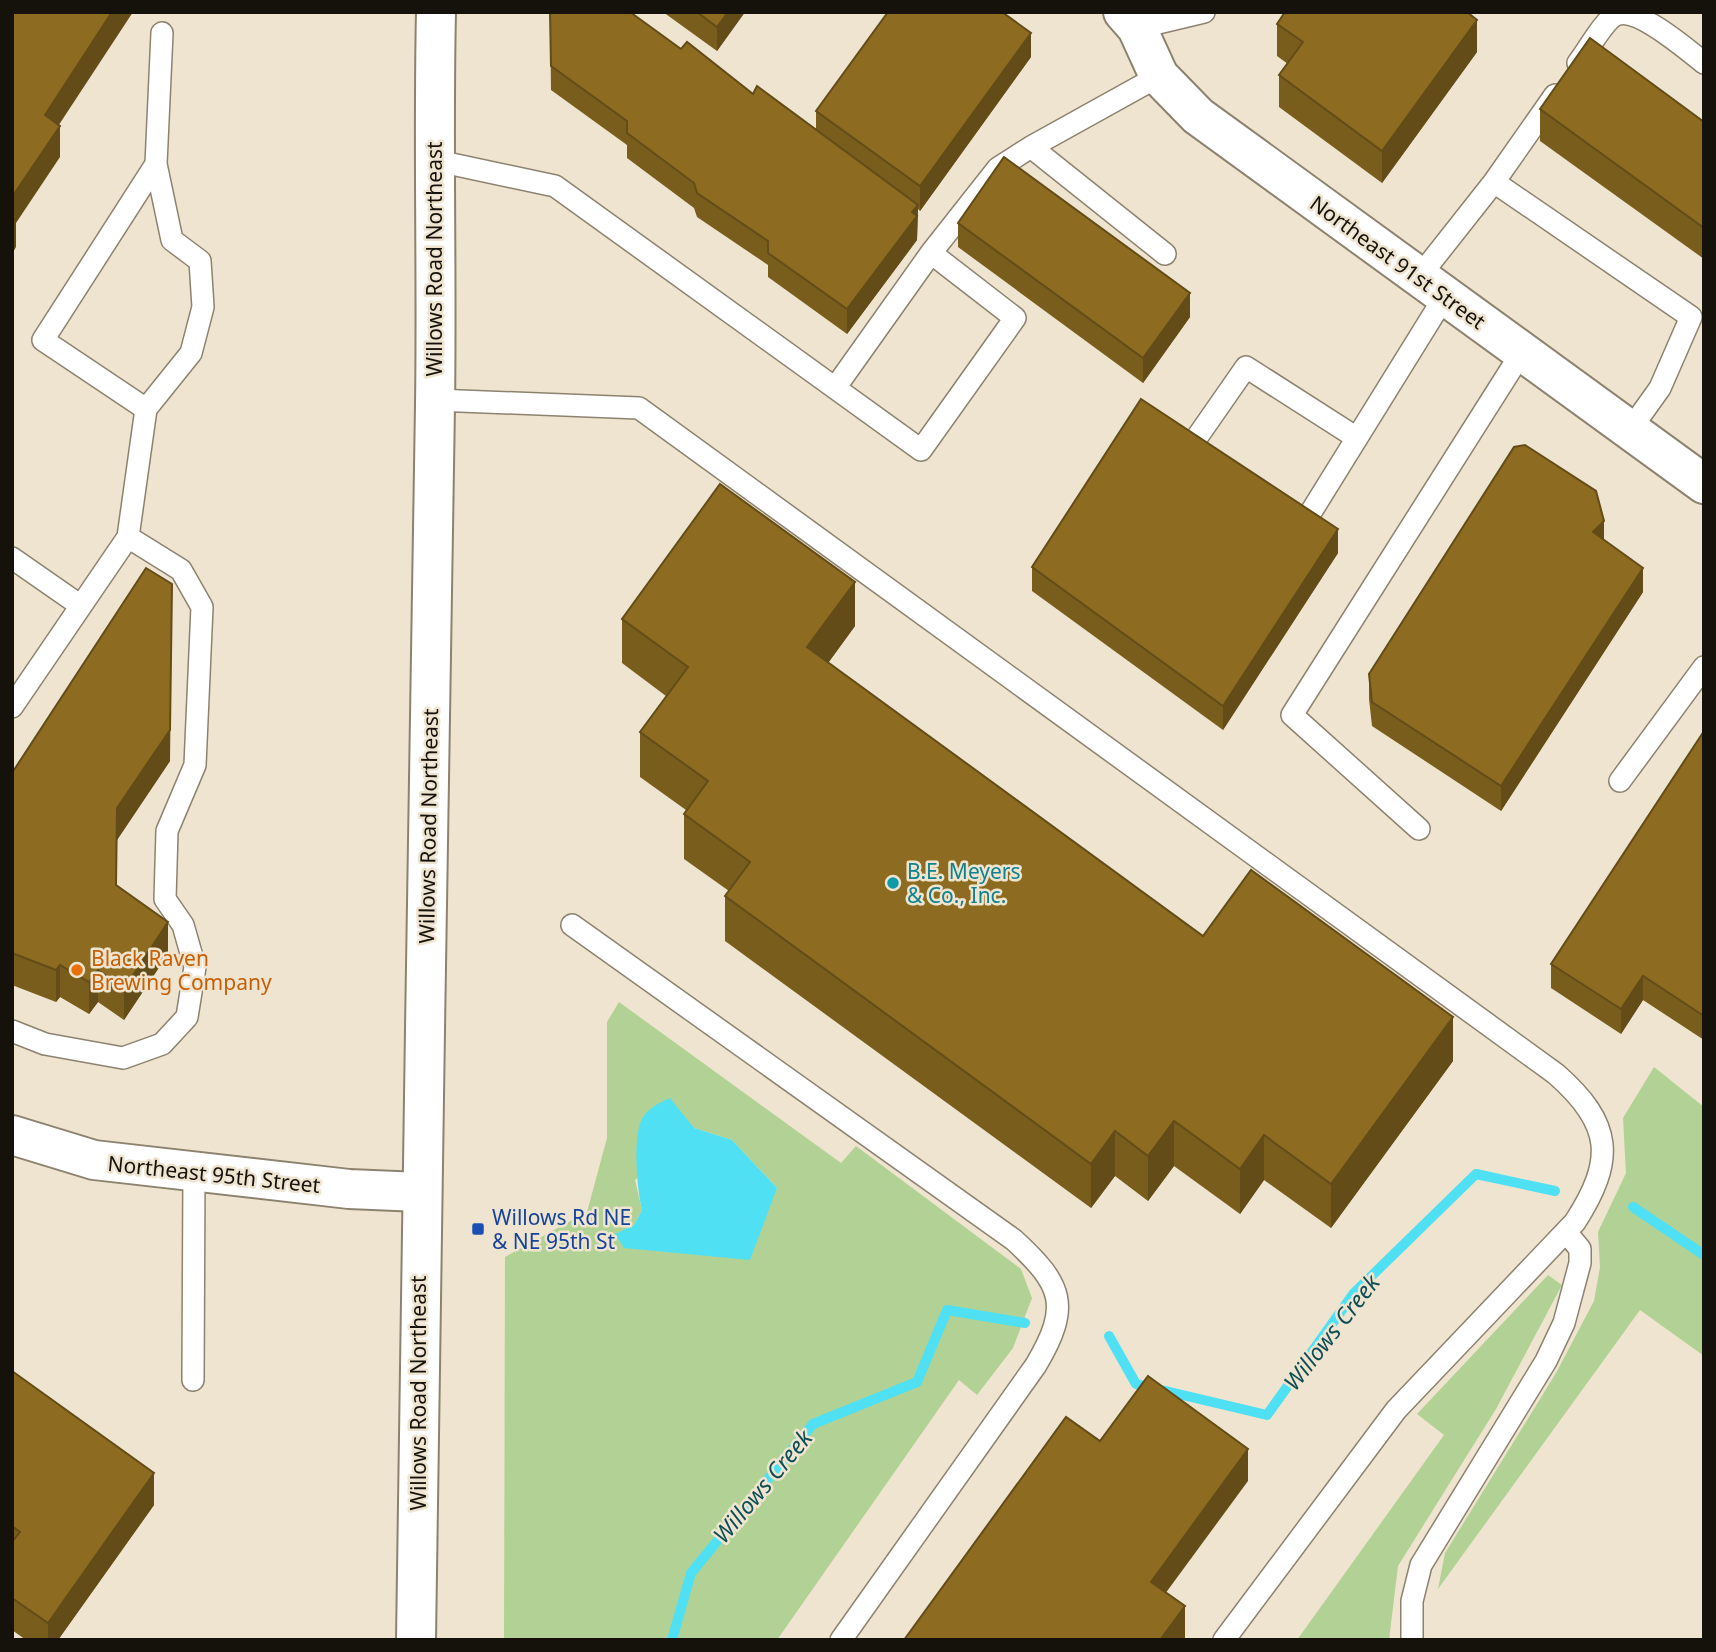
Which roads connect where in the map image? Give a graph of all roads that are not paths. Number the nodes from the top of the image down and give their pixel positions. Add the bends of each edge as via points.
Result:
1 (436, 12) edge
2 (1204, 12) edge
3 (1624, 12) edge
4 (1130, 20) edge
5 (162, 33) dead end
6 (1704, 63) edge
7 (1159, 76) junction
8 (1031, 147) junction
9 (432, 160) junction
10 (156, 164) junction
11 (1494, 182) junction
12 (931, 253) junction
13 (1165, 254) dead end
14 (1432, 287) junction
15 (1522, 352) junction
16 (835, 388) junction
17 (435, 400) junction
18 (146, 409) junction
19 (1630, 430) junction
20 (1357, 438) junction
21 (1191, 446) edge
22 (1704, 484) edge
23 (1311, 512) edge
24 (128, 537) junction
25 (12, 558) edge
26 (81, 606) junction
27 (1704, 667) edge
28 (12, 707) edge
29 (1620, 781) dead end
30 (1419, 829) dead end
31 (572, 925) dead end
32 (12, 1031) edge
33 (12, 1135) edge
34 (194, 1172) junction
35 (420, 1192) junction
36 (1566, 1231) junction
37 (193, 1380) dead end
38 (416, 1640) edge
39 (841, 1640) edge
40 (1224, 1640) edge
41 (1412, 1640) edge

1 - 9 main road, Willows Road Northeast
2 - 4 lane
3 - 6 lane via 1645,19
3 - 11 lane via 1612,16
4 - 7 main road, Northeast 91st Street
5 - 10 lane
7 - 8 lane
7 - 14 main road, Northeast 91st Street via 1198,116
8 - 12 lane via 998,168
8 - 13 lane
9 - 16 lane via 555,186
9 - 17 main road, Willows Road Northeast
10 - 18 lane via 172,240 200,261 203,307 191,353
10 - 18 lane via 43,340
11 - 14 lane
11 - 19 lane via 1691,317 1660,388
12 - 16 lane
12 - 16 lane via 1015,318 921,450
14 - 15 main road, Northeast 91st Street
14 - 20 lane
15 - 19 main road, Northeast 91st Street
15 - 30 lane via 1292,715
17 - 35 main road, Willows Road Northeast
17 - 36 lane via 639,408 1556,1074 1581,1096 1597,1124 1604,1153 1595,1192
18 - 24 lane
19 - 22 main road, Northeast 91st Street
20 - 21 lane via 1246,367
20 - 23 lane
24 - 26 lane
24 - 32 lane via 181,570 202,607 195,765 167,831 165,899 183,925 195,967 187,1017 162,1044 123,1058 45,1044
25 - 26 lane
26 - 28 lane
27 - 29 lane
31 - 39 lane via 1014,1240 1044,1267 1056,1292 1058,1317 1036,1365
33 - 34 main road, Northeast 95th Street via 94,1160
34 - 35 main road, Northeast 95th Street
34 - 37 lane
35 - 38 main road, Willows Road Northeast
36 - 40 lane via 1396,1410
36 - 41 lane via 1580,1249 1580,1263 1564,1323 1546,1361 1421,1565 1412,1601

